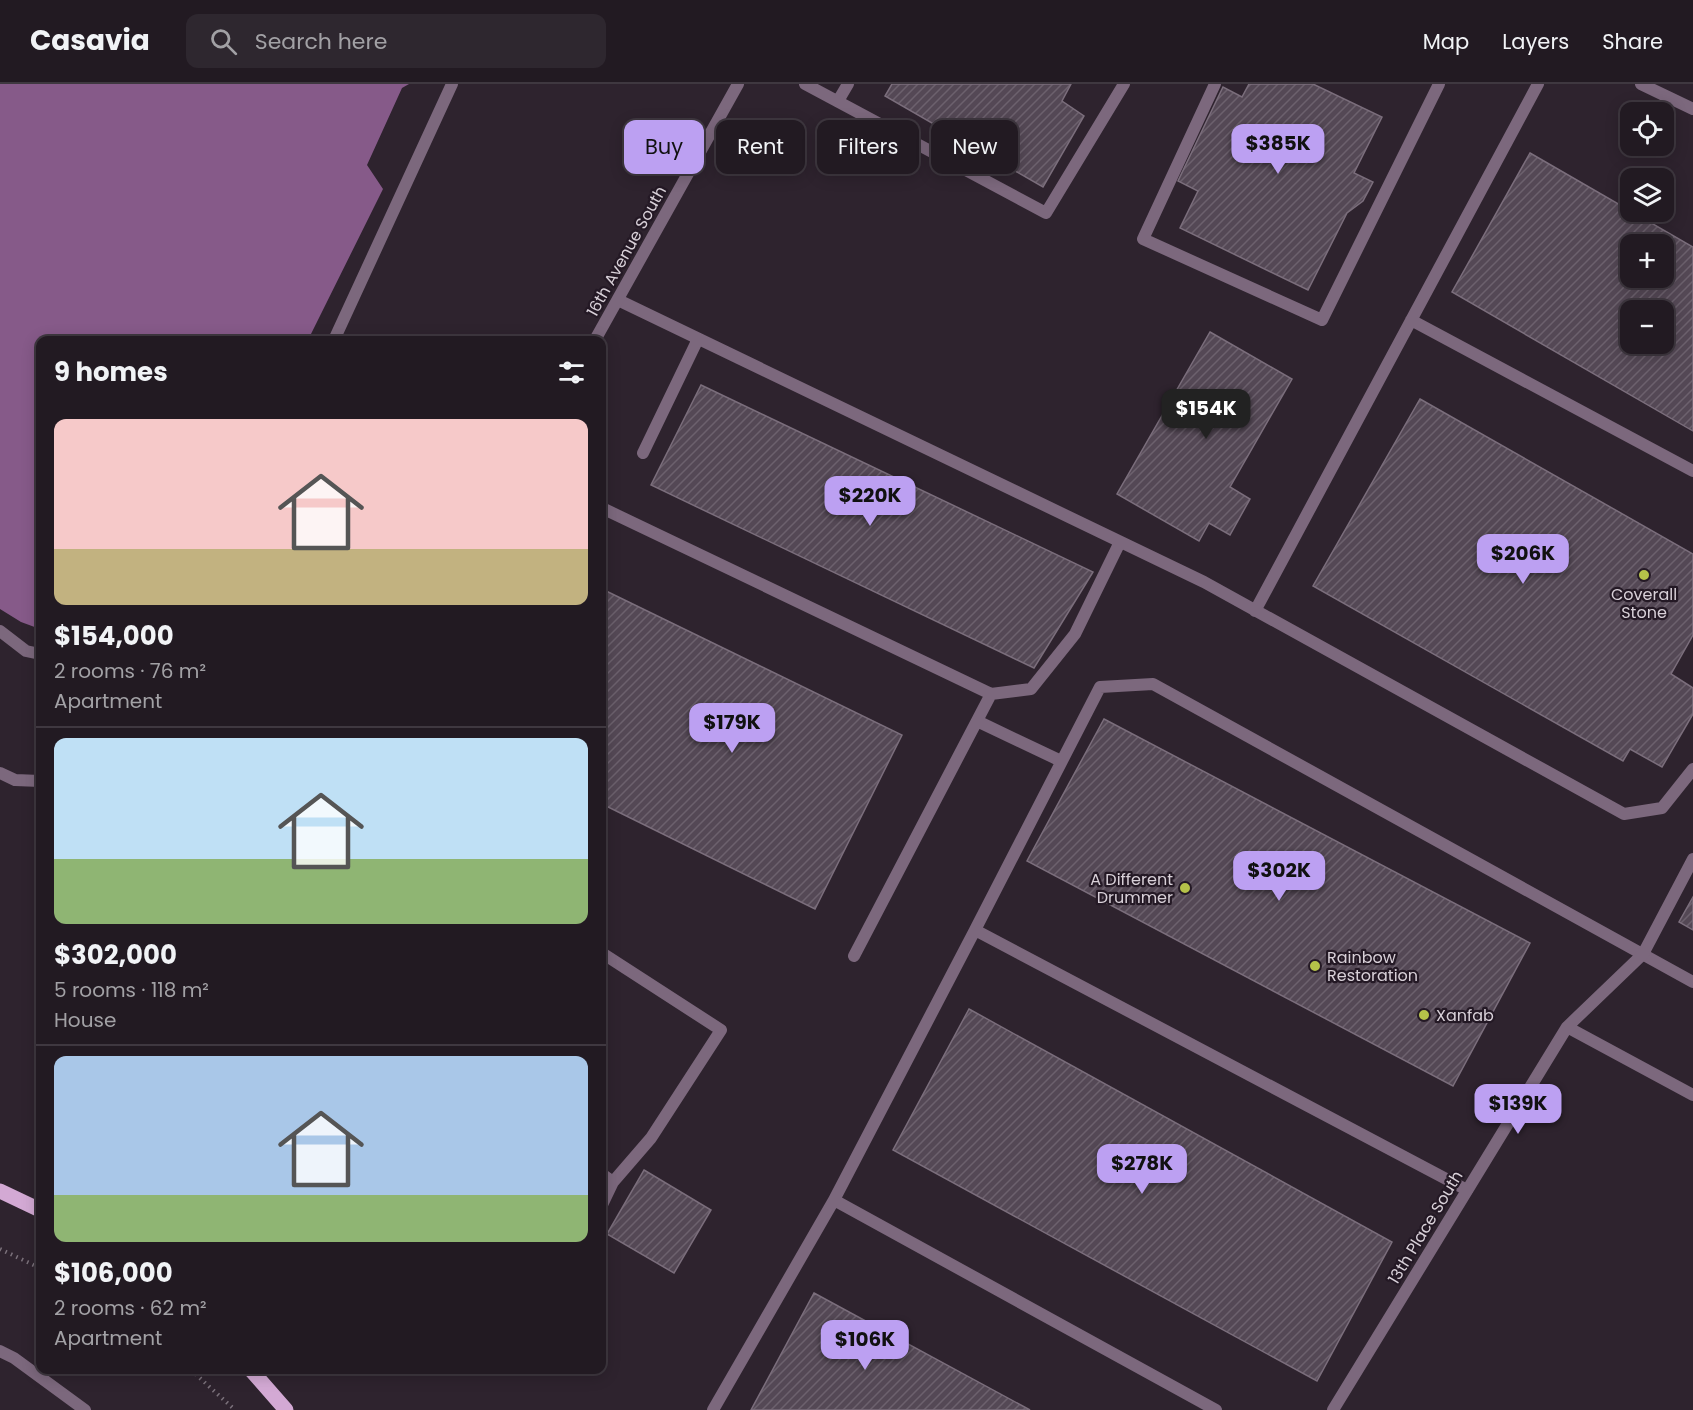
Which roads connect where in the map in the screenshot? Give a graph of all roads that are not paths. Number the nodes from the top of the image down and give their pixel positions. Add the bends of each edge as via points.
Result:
1 (738, 84) edge
2 (805, 84) edge
3 (848, 84) edge
4 (1124, 84) edge
5 (1215, 84) edge
6 (1439, 84) edge
7 (1538, 84) edge
8 (453, 85) edge
9 (1649, 86) edge
10 (838, 101) junction
11 (1693, 109) edge
12 (618, 300) junction
13 (1411, 320) junction
14 (336, 336) edge
15 (597, 336) edge
16 (698, 339) junction
17 (643, 453) dead end
18 (1693, 471) edge
19 (606, 510) edge
20 (1120, 542) junction
21 (1255, 611) junction
22 (0, 631) edge
23 (36, 653) edge
24 (991, 694) junction
25 (977, 721) junction
26 (1060, 761) junction
27 (1693, 769) edge
28 (0, 773) edge
29 (36, 781) edge
30 (1693, 859) edge
31 (975, 930) junction
32 (1643, 954) junction
33 (606, 956) edge
34 (854, 956) dead end
35 (1693, 982) edge
36 (1567, 1027) junction
37 (1693, 1095) edge
38 (606, 1177) edge
39 (613, 1182) junction
40 (1467, 1190) junction
41 (0, 1191) edge
42 (606, 1197) edge
43 (834, 1200) junction
44 (36, 1207) edge
45 (0, 1352) edge
46 (254, 1374) edge
47 (85, 1410) edge
48 (286, 1410) edge
49 (713, 1410) edge
50 (1216, 1410) edge
51 (1332, 1410) edge

1 - 12 street, 16th Avenue South
2 - 10 street
3 - 10 street
4 - 10 street via 1046,213
5 - 6 street via 1143,239 1322,320
7 - 13 street
8 - 14 street
9 - 11 street
12 - 15 street, 16th Avenue South
12 - 16 street
13 - 18 street
13 - 21 street
16 - 17 street
16 - 20 street
19 - 24 street
20 - 21 street
20 - 24 street via 1075,634 1031,689
21 - 27 street via 1624,814 1662,808
22 - 23 street via 26,651
24 - 25 street
25 - 26 street
25 - 34 street
26 - 31 street
26 - 32 street via 1100,687 1153,684
28 - 29 street via 15,780
30 - 32 street, 13th Place South
31 - 40 street
31 - 43 street
32 - 35 street
32 - 36 street, 13th Place South
33 - 39 street via 721,1030 651,1138
36 - 37 street
36 - 40 street, 13th Place South
38 - 39 street
39 - 42 street
40 - 51 street, 13th Place South
41 - 44 main road
43 - 49 street
43 - 50 street
45 - 47 street
46 - 48 main road

